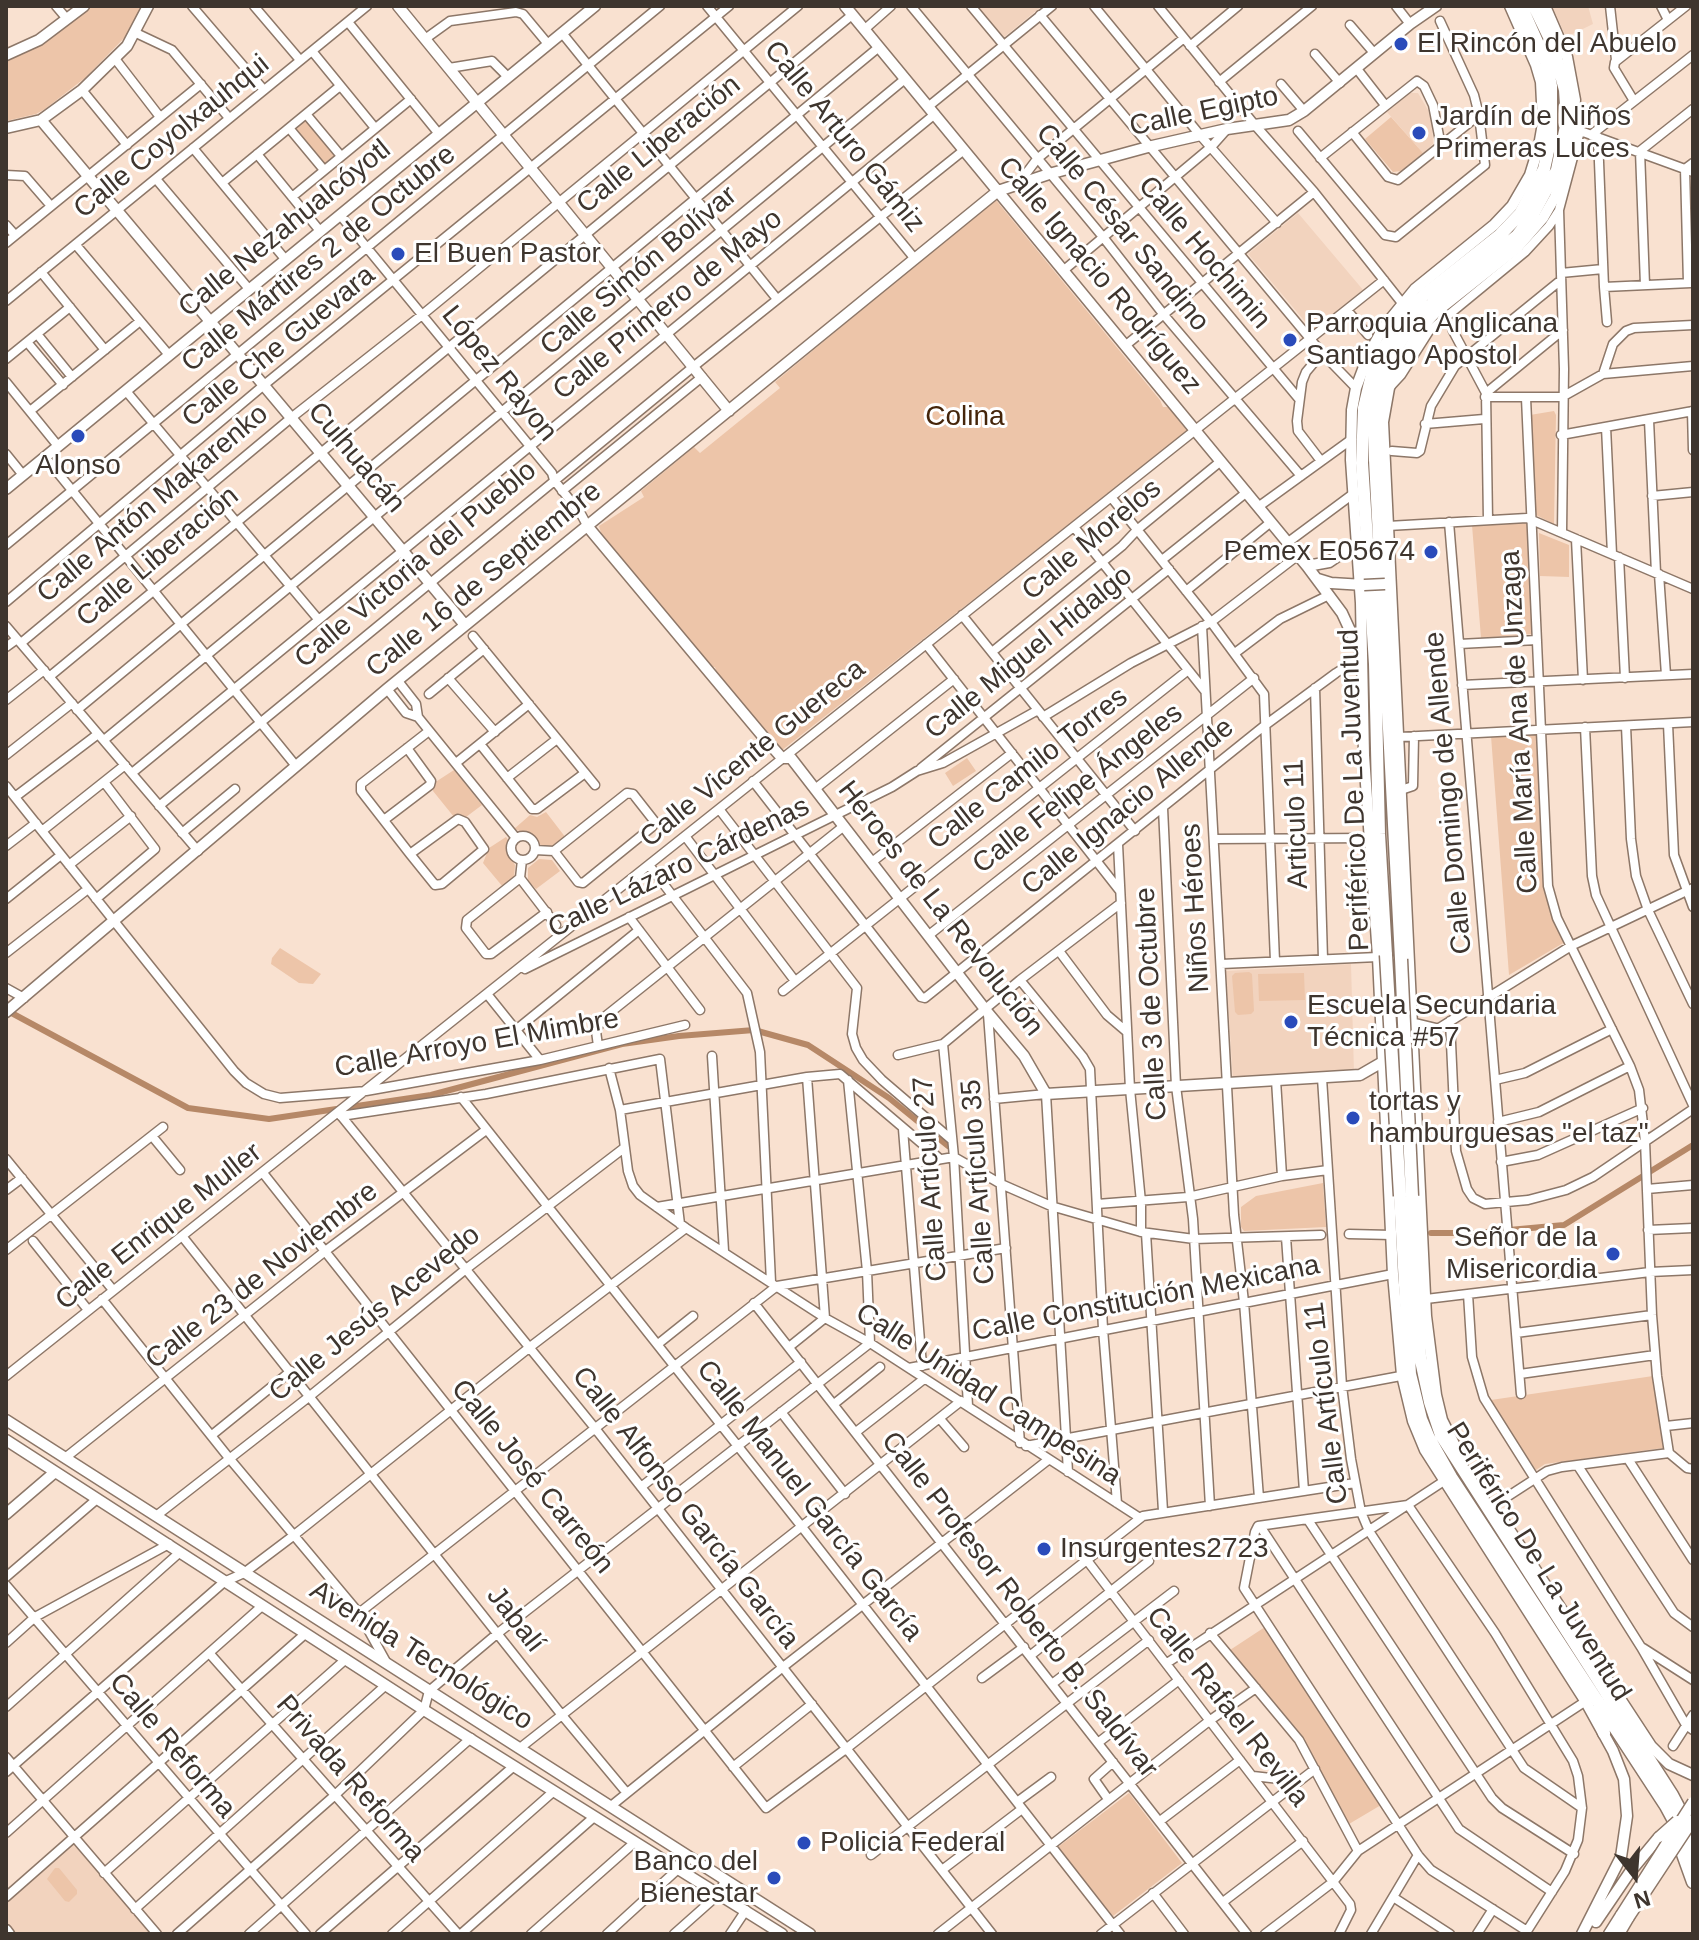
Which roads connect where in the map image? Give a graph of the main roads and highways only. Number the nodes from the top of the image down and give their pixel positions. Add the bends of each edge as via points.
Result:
1 (84, 6) edge
2 (148, 6) edge
3 (398, 6) edge
4 (595, 6) edge
5 (1534, 6) edge
6 (1545, 6) edge
7 (1433, 7) edge
8 (1516, 7) edge
9 (580, 10) edge
10 (848, 10) edge
11 (6, 55) edge
12 (477, 103) junction
13 (41, 120) junction
14 (6, 128) edge
15 (998, 191) junction
16 (1503, 241) junction
17 (210, 321) junction
18 (729, 411) junction
19 (6, 489) edge
20 (588, 527) junction
21 (1357, 543) junction
22 (1307, 566) junction
23 (1316, 578) junction
24 (1388, 584) junction
25 (1362, 585) junction
26 (465, 625) junction
27 (1362, 659) junction
28 (1401, 793) junction
29 (1375, 836) junction
30 (1397, 840) junction
31 (1373, 871) joint
32 (1382, 956) junction
33 (6, 1012) edge
34 (1411, 1025) junction
35 (1382, 1029) junction
36 (1436, 1029) road end
37 (1412, 1045) junction
38 (1383, 1062) junction
39 (1364, 1074) junction
40 (1413, 1075) junction
41 (1384, 1081) junction
42 (1406, 1196) junction
43 (1426, 1316) junction
44 (1420, 1348) junction
45 (1406, 1375) junction
46 (6, 1420) edge
47 (6, 1440) edge
48 (55, 1472) junction
49 (1447, 1485) junction
50 (1474, 1511) junction
51 (6, 1514) edge
52 (1559, 1619) junction
53 (1572, 1625) junction
54 (1591, 1699) junction
55 (1604, 1733) joint
56 (1693, 1775) edge
57 (1669, 1801) junction
58 (1693, 1802) edge
59 (1693, 1813) edge
60 (1693, 1822) edge
61 (1693, 1835) edge
62 (1693, 1856) edge
63 (1693, 1882) edge
64 (1625, 1916) junction
65 (782, 1934) edge
66 (810, 1934) edge
67 (1585, 1934) edge
68 (1609, 1934) edge
69 (1619, 1934) edge

1 - 11 main road via 39,40
2 - 13 main road via 116,60
3 - 12 main road
4 - 9 main road, Calle Nezahualcóyotl
5 - 16 highway, Periférico De La Juventud via 1561,70 1564,144 1543,199 1531,218
6 - 24 main road, Periférico De La Juventud via 1572,76 1577,130 1543,218 1517,248 1436,312 1401,358 1383,422
7 - 15 main road, Calle Egipto via 1304,111 1283,122 1148,147
8 - 16 highway, Periférico De La Juventud via 1546,62 1553,113 1544,169
8 - 21 main road via 1541,82 1539,146 1512,206 1415,289 1376,342 1356,388 1352,439
9 - 12 main road, Calle Nezahualcóyotl via 562,33
10 - 15 main road, Calle Ignacio Rodríguez
12 - 17 main road, Calle Nezahualcóyotl
12 - 18 main road
13 - 14 main road
13 - 17 main road, Culhuacán
15 - 18 main road, Calle 16 de Septiembre
15 - 22 main road, Calle Ignacio Rodríguez
16 - 29 highway, Periférico De La Juventud via 1406,313 1368,382 1362,463 1375,664
16 - 30 highway, Periférico De La Juventud via 1414,321 1386,364 1375,412
17 - 19 main road, Calle Nezahualcóyotl
17 - 26 main road, Culhuacán
18 - 20 main road, Calle 16 de Septiembre
20 - 26 main road, Calle 16 de Septiembre
20 - 39 main road, Heroes de La Revolución via 782,758 791,758 1050,1094
21 - 22 main road via 1339,557
21 - 25 main road
22 - 23 main road, Calle Ignacio Rodríguez
23 - 25 main road
23 - 27 main road, Calle Ignacio Rodríguez via 1349,626
24 - 25 main road, bridge
24 - 28 main road, Periférico De La Juventud
25 - 27 main road
26 - 33 main road, Calle 16 de Septiembre
27 - 29 main road via 1364,755
28 - 30 highway
28 - 34 main road, Periférico De La Juventud
29 - 31 highway
29 - 32 highway, Periférico De La Juventud
30 - 42 highway, Periférico De La Juventud, bridge
31 - 32 main road
32 - 35 main road
32 - 42 highway, Periférico De La Juventud, bridge
34 - 35 main road via 1395,1033
34 - 36 main road
34 - 37 main road, Periférico De La Juventud
35 - 38 main road
37 - 38 main road
37 - 40 main road, Periférico De La Juventud
38 - 39 main road
38 - 41 main road
39 - 41 main road
40 - 41 main road via 1398,1072
40 - 43 main road, Periférico De La Juventud
41 - 45 main road via 1393,1274
42 - 44 highway, Periférico De La Juventud
42 - 45 highway, Periférico De La Juventud
43 - 44 highway
43 - 53 main road, Periférico De La Juventud via 1442,1420
44 - 52 highway, Periférico De La Juventud via 1441,1435
45 - 49 main road via 1420,1440
45 - 50 highway, Periférico De La Juventud via 1429,1438
46 - 66 main road, Avenida Tecnológico
47 - 48 main road, Avenida Tecnológico
48 - 51 main road
48 - 65 main road, Avenida Tecnológico
49 - 50 highway
49 - 54 main road
50 - 54 highway, Periférico De La Juventud
52 - 53 highway
52 - 57 highway, Periférico De La Juventud
53 - 56 main road, Periférico De La Juventud via 1660,1756
54 - 55 highway
54 - 57 highway, Periférico De La Juventud
55 - 67 main road, Periférico De La Juventud via 1624,1779 1625,1831 1616,1869
57 - 60 highway
57 - 61 highway, Periférico De La Juventud
57 - 62 highway, Periférico De La Juventud
57 - 63 highway
58 - 64 main road, bridge
59 - 67 main road, bridge via 1659,1837
60 - 64 main road, bridge
64 - 68 main road
64 - 69 main road

